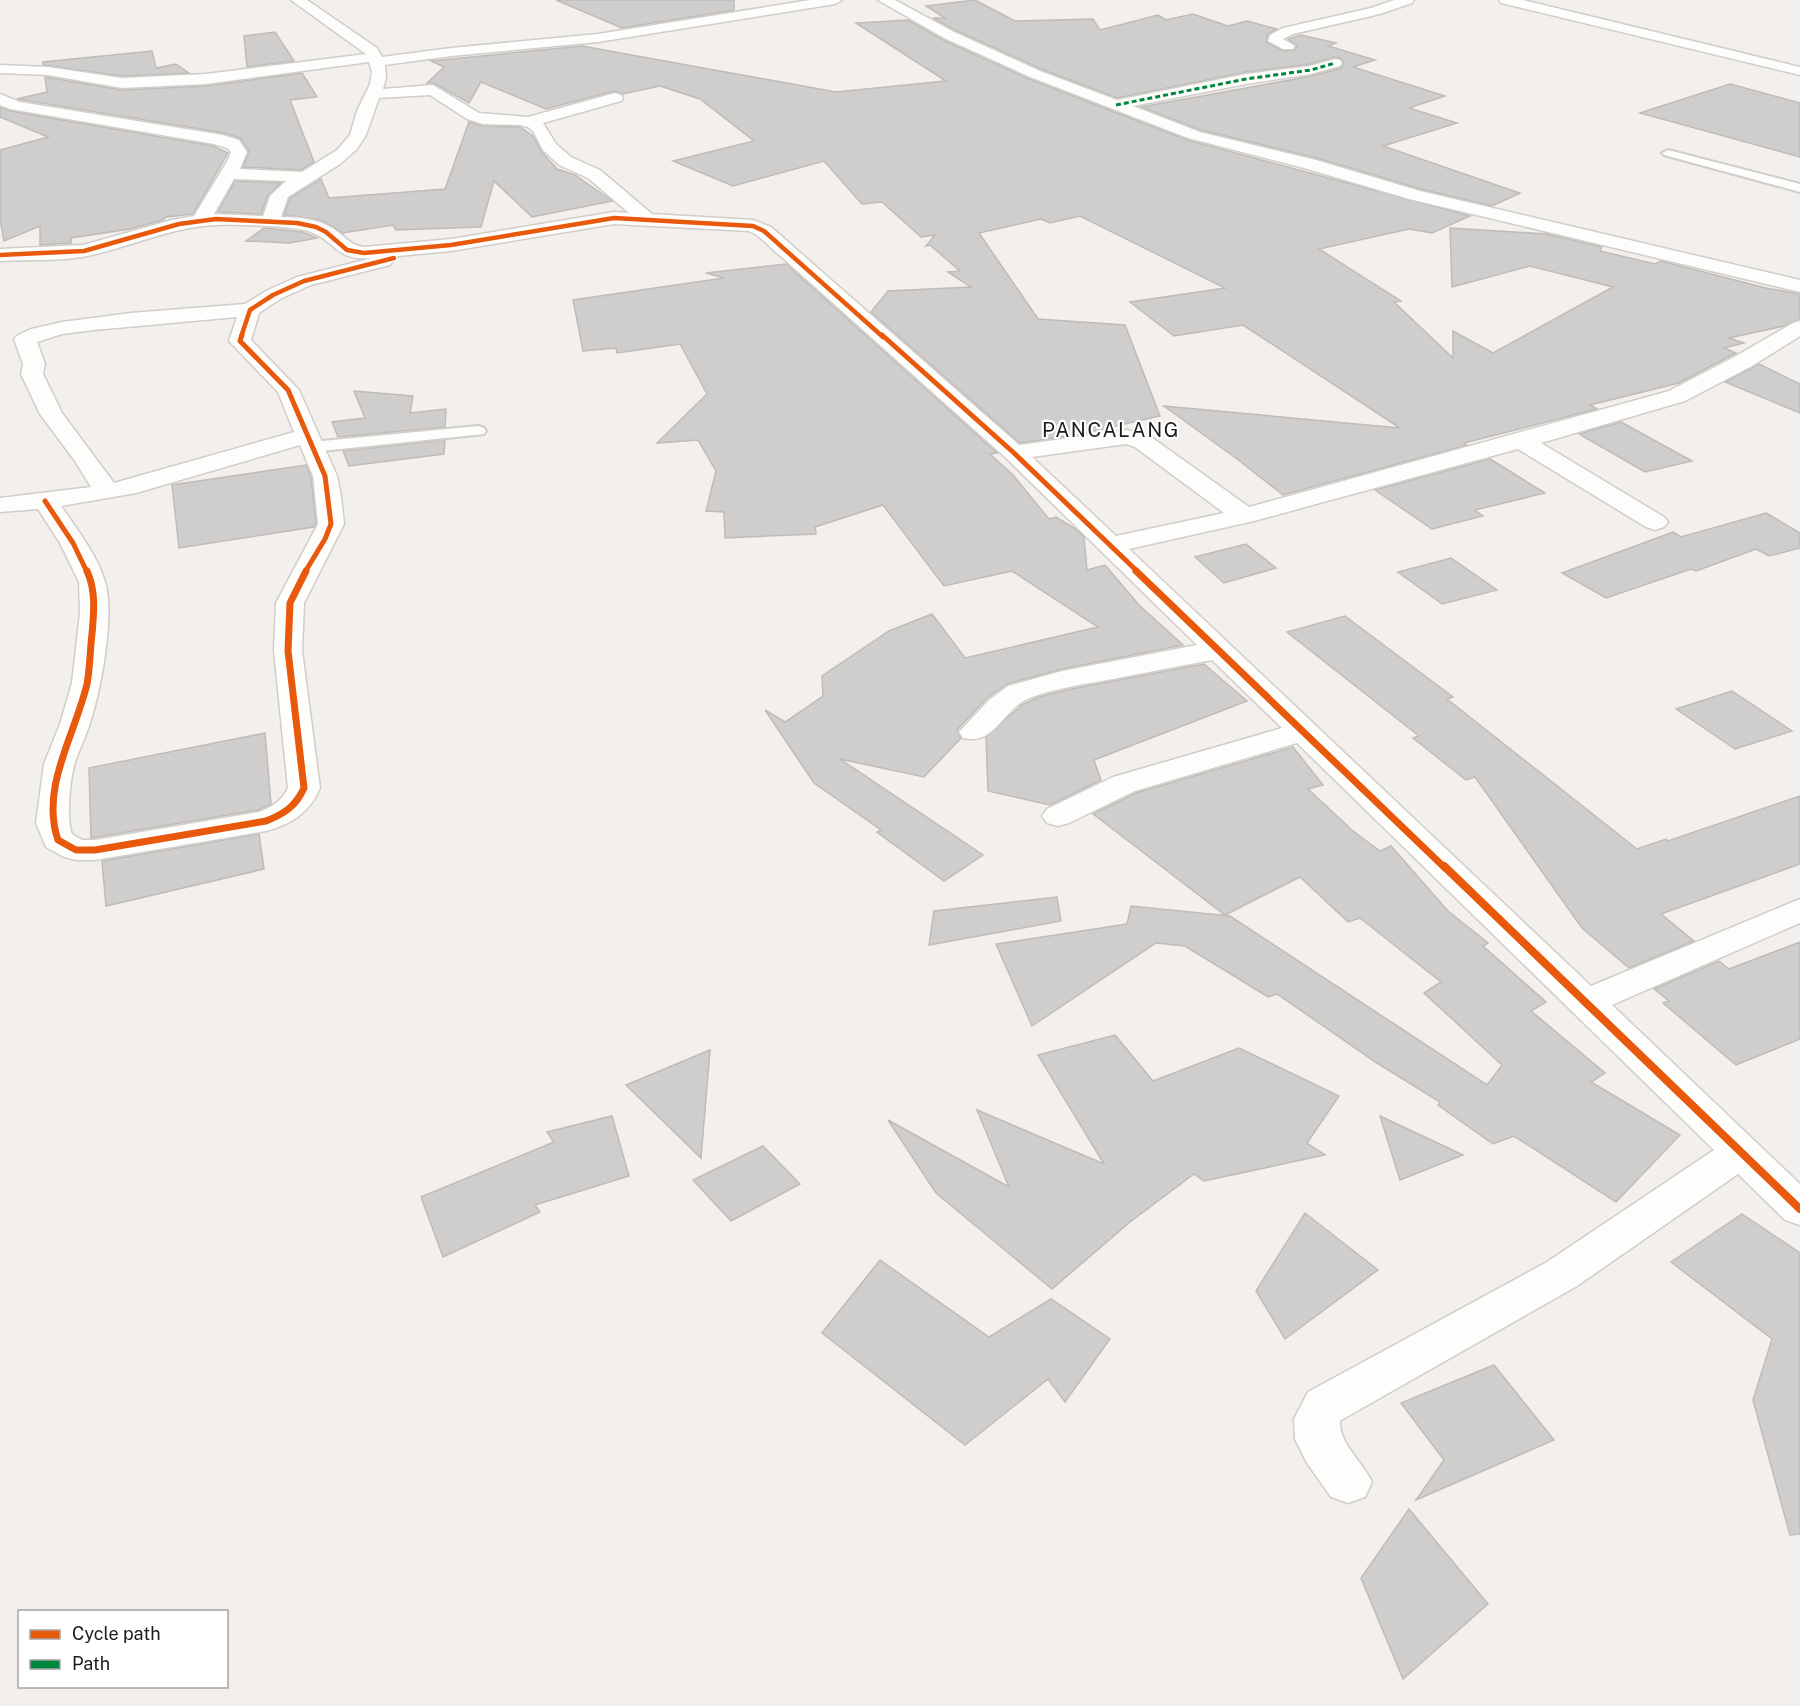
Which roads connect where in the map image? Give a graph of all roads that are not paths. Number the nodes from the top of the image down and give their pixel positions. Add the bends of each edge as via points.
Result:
1 (298, 0) edge
2 (836, 0) edge
3 (885, 0) edge
4 (1407, 0) edge
5 (1506, 0) edge
6 (1288, 46) dead end
7 (510, 47) junction
8 (377, 60) junction
9 (1335, 63) dead end
10 (512, 64) dead end
11 (0, 69) edge
12 (1800, 71) edge
13 (374, 94) junction
14 (615, 98) dead end
15 (0, 99) edge
16 (1116, 105) junction
17 (529, 122) junction
18 (1668, 153) dead end
19 (228, 174) junction
20 (305, 177) junction
21 (1800, 188) edge
22 (646, 218) junction
23 (201, 220) junction
24 (269, 222) junction
25 (451, 245) junction
26 (0, 255) edge
27 (1800, 286) edge
28 (250, 310) junction
29 (1794, 335) edge
30 (478, 431) dead end
31 (310, 441) junction
32 (1521, 441) junction
33 (1014, 453) junction
34 (104, 493) junction
35 (45, 501) junction
36 (0, 505) edge
37 (1245, 516) junction
38 (1655, 522) dead end
39 (1111, 545) junction
40 (1217, 650) junction
41 (1304, 730) junction
42 (974, 732) dead end
43 (1058, 816) dead end
44 (1800, 910) edge
45 (1586, 1002) junction
46 (1741, 1152) junction
47 (1800, 1209) edge
48 (1348, 1482) dead end

1 - 8 street via 372,51
2 - 7 street via 598,38
3 - 16 street via 949,35
4 - 6 street via 1288,31 1275,38
5 - 12 street
7 - 8 street
7 - 10 street via 507,58
8 - 11 street via 132,83 48,71
8 - 13 street via 380,83
9 - 16 street
13 - 17 street via 433,90 483,119
13 - 20 street via 359,134 349,148
14 - 17 street
15 - 19 street via 16,106 233,144 239,152
16 - 27 street via 1194,135 1415,195
17 - 22 street via 540,128 549,146 565,161 594,174
18 - 21 lane
19 - 20 street
19 - 23 street
20 - 24 street via 281,194
22 - 25 street via 614,218
22 - 33 street via 753,226 764,231
23 - 24 street
23 - 26 street via 84,251
24 - 25 street via 316,227 347,250 364,253
25 - 28 street via 304,280
28 - 31 street via 240,341 288,390
28 - 34 street via 81,325 34,333 25,339 34,364 32,374 51,414 102,483
29 - 32 street via 1677,396
30 - 31 lane
31 - 34 street
31 - 35 street via 324,476 331,524 290,603 288,651 304,788 299,801 284,814 266,821 95,850 76,850 57,840 52,823 59,764 87,683 94,613 92,582
32 - 37 street
32 - 38 street
33 - 37 street via 1128,437 1143,441
33 - 39 street
34 - 35 street
35 - 36 street
37 - 39 street
39 - 40 street
40 - 41 street
40 - 42 street via 1018,692
41 - 43 street via 1124,784
41 - 45 street
44 - 45 street
45 - 46 street
46 - 47 street
46 - 48 street via 1562,1274 1321,1410 1315,1425 1324,1450

